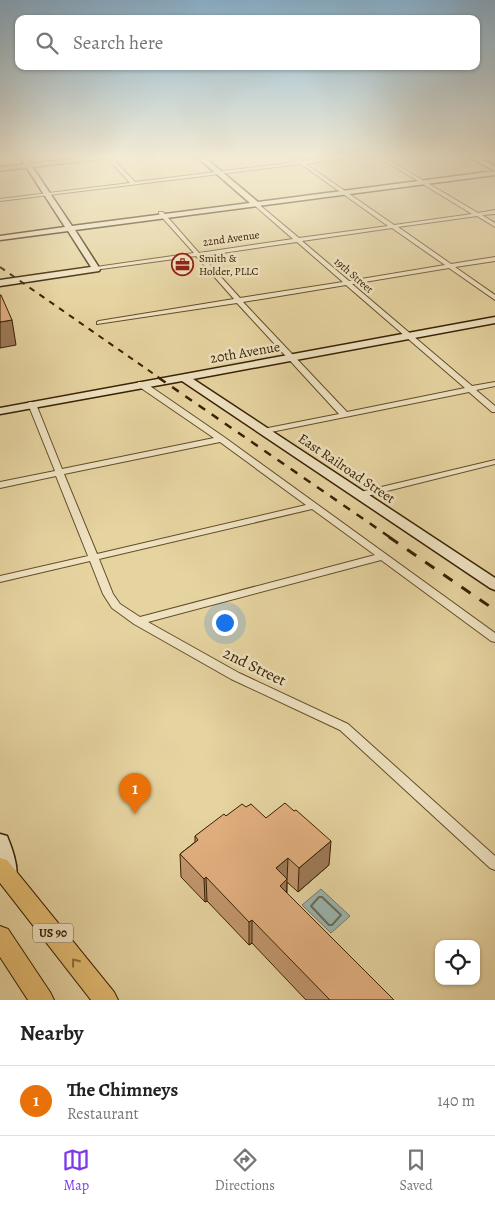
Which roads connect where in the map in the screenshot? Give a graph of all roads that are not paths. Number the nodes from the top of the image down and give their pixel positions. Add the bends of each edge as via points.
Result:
1 (53, 203) edge
2 (254, 203) joint
3 (360, 203) edge
4 (458, 203) edge
5 (495, 212) edge
6 (477, 214) junction
7 (163, 215) junction
8 (495, 225) edge
9 (393, 226) junction
10 (68, 227) junction
11 (0, 234) edge
12 (0, 238) edge
13 (297, 240) junction
14 (198, 254) junction
15 (495, 260) edge
16 (450, 267) junction
17 (96, 269) junction
18 (0, 283) edge
19 (348, 283) junction
20 (495, 298) edge
21 (239, 301) junction
22 (495, 320) edge
23 (98, 323) dead end
24 (409, 336) junction
25 (291, 358) junction
26 (183, 377) junction
27 (142, 384) junction
28 (495, 384) edge
29 (470, 389) junction
30 (32, 404) junction
31 (495, 410) edge
32 (0, 411) edge
33 (345, 415) junction
34 (266, 431) junction
35 (221, 438) junction
36 (495, 462) edge
37 (60, 472) junction
38 (0, 485) edge
39 (359, 495) junction
40 (314, 506) junction
41 (383, 556) junction
42 (94, 557) junction
43 (0, 579) edge
44 (495, 585) edge
45 (138, 621) junction
46 (495, 638) edge
47 (0, 842) edge
48 (495, 864) edge
49 (4, 872) edge
50 (0, 937) edge
51 (42, 1000) edge
52 (106, 1000) edge

1 - 10 street
2 - 7 street
2 - 13 street, 19th Street
3 - 9 street
4 - 6 street
5 - 6 street, 22nd Avenue
6 - 8 street
6 - 9 street, 22nd Avenue
7 - 10 street
7 - 14 street
9 - 13 street, 22nd Avenue
9 - 16 street
10 - 11 street
10 - 12 street
10 - 17 street
13 - 14 street, 22nd Avenue
13 - 19 street, 19th Street
14 - 17 street, 22nd Avenue
14 - 21 street
15 - 16 street
16 - 19 street
16 - 20 street
17 - 18 street, 22nd Avenue
19 - 21 street
19 - 24 street, 19th Street
21 - 23 street
21 - 25 street
22 - 24 street, 20th Avenue
24 - 25 street, 20th Avenue
24 - 29 street, 19th Street
25 - 26 street, 20th Avenue
25 - 33 street
26 - 27 street, 20th Avenue
26 - 34 street, East Railroad Street
27 - 30 street, 20th Avenue
27 - 35 street
28 - 29 street
29 - 31 street, 19th Street
29 - 33 street
30 - 32 street, 20th Avenue
30 - 37 street, 2nd Street
33 - 34 street
34 - 39 street, East Railroad Street
35 - 37 street
35 - 40 street
36 - 39 street
37 - 38 street
37 - 42 street, 2nd Street
39 - 44 street, East Railroad Street
40 - 41 street
40 - 42 street
41 - 45 street
41 - 46 street
42 - 43 street
42 - 45 street, 2nd Street via 116,606
45 - 48 street, 2nd Street via 236,676 344,727
47 - 49 street
52 -> 49 main road, US 90
50 - 51 main road

